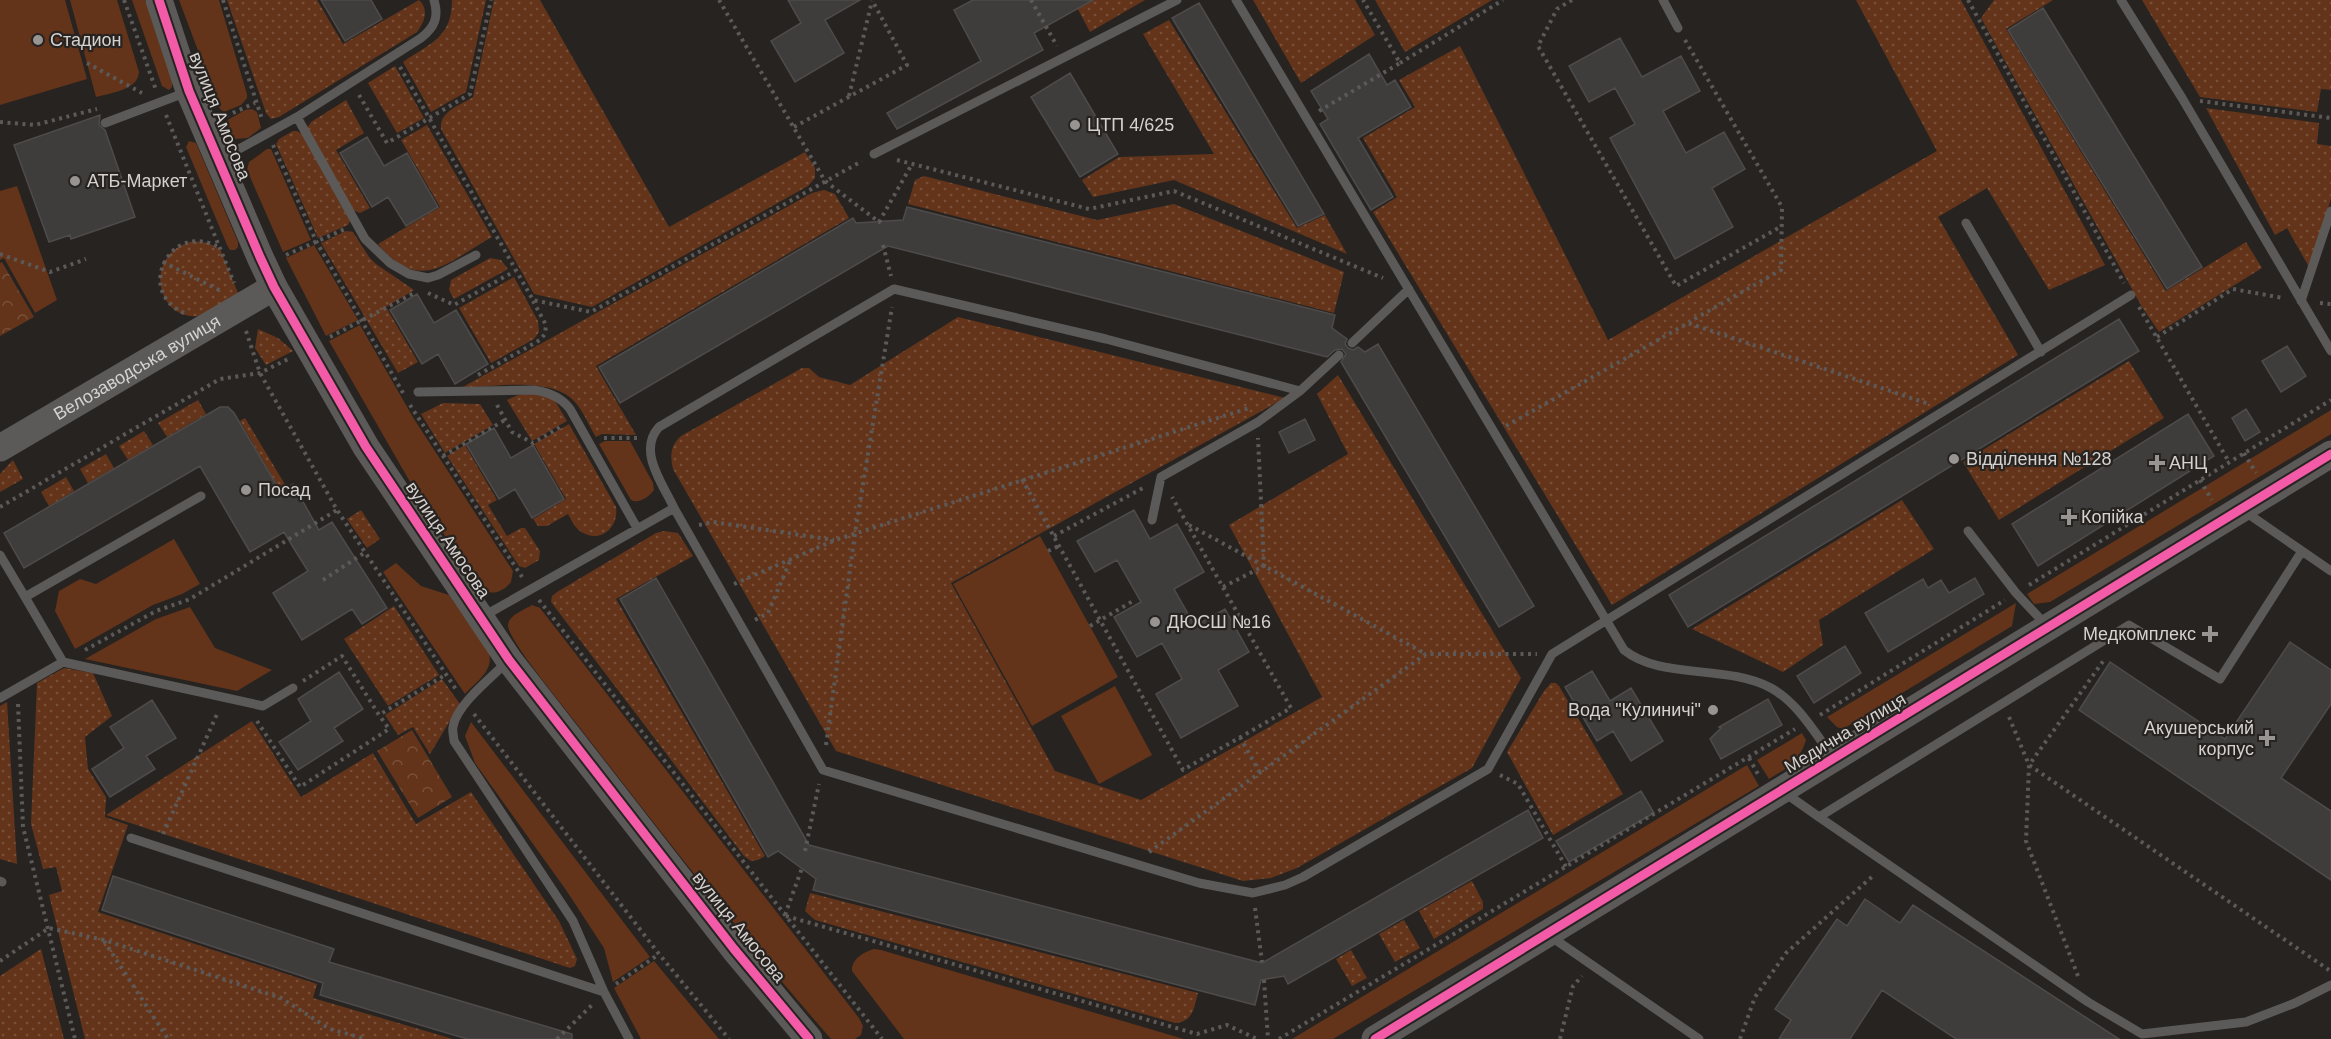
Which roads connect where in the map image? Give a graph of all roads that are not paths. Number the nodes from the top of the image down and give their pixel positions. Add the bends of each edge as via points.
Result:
1 (159, 0) edge
2 (434, 0) edge
3 (1177, 0) edge
4 (1236, 0) edge
5 (1663, 0) edge
6 (2121, 0) edge
7 (1678, 28) road end
8 (189, 91) junction
9 (297, 117) junction
10 (105, 123) dead end
11 (874, 154) road end
12 (219, 160) junction
13 (2331, 211) edge
14 (1966, 223) dead end
15 (476, 255) dead end
16 (274, 287) junction
17 (1409, 289) junction
18 (2131, 295) road end
19 (2301, 301) junction
20 (1352, 343) dead end
21 (2331, 351) edge
22 (2041, 352) junction
23 (1339, 355) dead end
24 (418, 392) dead end
25 (1300, 392) junction
26 (0, 448) edge
27 (2331, 454) edge
28 (201, 496) dead end
29 (674, 508) junction
30 (2241, 510) junction
31 (1152, 520) dead end
32 (637, 528) junction
33 (1968, 531) dead end
34 (2302, 551) junction
35 (0, 555) edge
36 (2331, 570) edge
37 (25, 597) junction
38 (481, 618) junction
39 (1607, 621) junction
40 (2048, 627) junction
41 (509, 660) junction
42 (63, 662) junction
43 (293, 688) road end
44 (0, 698) edge
45 (1834, 758) junction
46 (1771, 784) junction
47 (1819, 817) junction
48 (130, 838) dead end
49 (1547, 934) junction
50 (2331, 985) edge
51 (604, 992) junction
52 (2143, 1037) edge
53 (628, 1039) edge
54 (808, 1039) edge
55 (1376, 1039) edge
56 (1699, 1039) edge

1 - 8 street, вулиця Амосова
2 - 9 lane via 436,19 432,28
3 - 11 lane
4 - 17 lane
5 - 7 lane
6 - 19 lane
8 - 10 lane
8 - 12 street, вулиця Амосова
9 - 12 lane
9 - 15 lane via 365,239 384,258 419,277 436,277
12 - 16 street, вулиця Амосова
13 - 19 lane
14 - 22 lane
16 - 26 street, Велозаводська вулиця
16 - 38 street, вулиця Амосова via 366,447
17 - 20 lane
17 - 39 lane
18 - 22 lane
19 - 21 lane
22 - 39 lane
23 - 25 lane
24 - 32 lane via 545,392 565,403
25 - 29 lane via 1106,339 894,289 662,425 651,438 651,459
25 - 31 lane via 1258,422 1161,477
27 - 30 street, Медична вулиця
28 - 37 lane
29 - 32 lane
29 - 39 lane via 823,770 1209,886 1253,893 1303,877 1488,769 1552,654
30 - 34 lane
30 - 40 street, Медична вулиця
32 - 38 lane
33 - 40 lane
34 - 36 lane
34 - 47 lane via 2220,679 2129,625
35 - 37 lane
37 - 42 lane
38 - 41 street, вулиця Амосова
39 - 45 lane via 1624,650 1646,663 1728,674 1773,689 1807,722
40 - 45 street, Медична вулиця
41 - 51 lane via 456,717 454,741 573,921
41 - 54 street, вулиця Амосова
42 - 43 lane via 263,706
42 - 44 lane
45 - 46 street, Медична вулиця
46 - 47 lane
46 - 49 street, Медична вулиця
47 - 52 lane
48 - 51 lane
49 - 55 street, Медична вулиця
49 - 56 lane
50 - 52 lane via 2246,1022
51 - 53 lane

